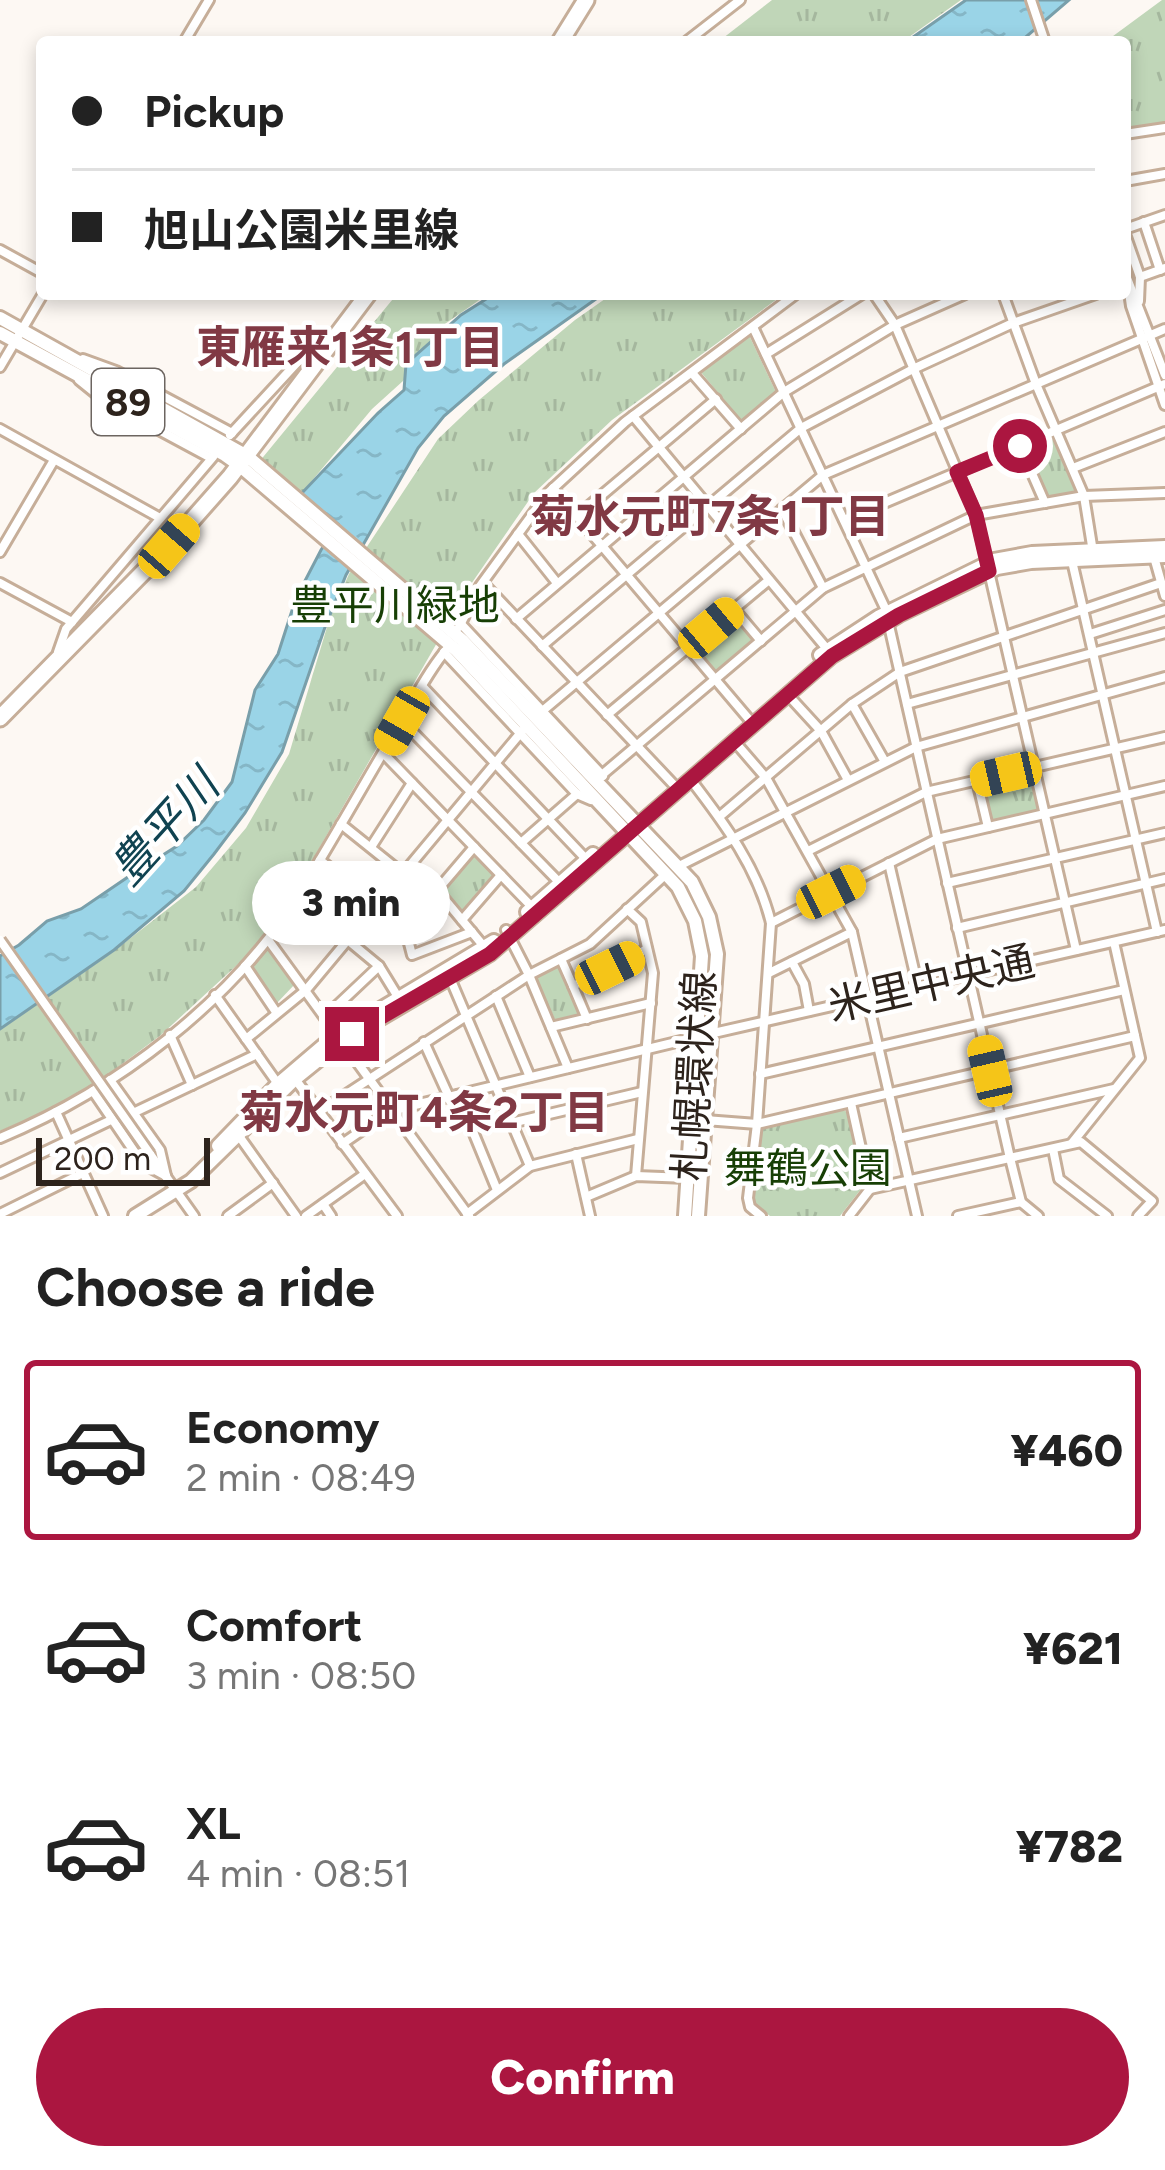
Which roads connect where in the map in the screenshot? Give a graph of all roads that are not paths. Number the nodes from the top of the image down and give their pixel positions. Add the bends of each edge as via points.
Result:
1 (209, 0) edge
2 (586, 0) edge
3 (740, 0) edge
4 (1030, 0) edge
5 (188, 36) edge
6 (564, 36) edge
7 (694, 36) edge
8 (1043, 36) edge
9 (1165, 128) edge
10 (1131, 133) edge
11 (1165, 174) edge
12 (1131, 180) edge
13 (1165, 215) edge
14 (1144, 222) junction
15 (1131, 229) edge
16 (0, 250) edge
17 (1131, 250) edge
18 (1162, 269) edge
19 (36, 270) edge
20 (1140, 278) junction
21 (1131, 292) edge
22 (39, 300) edge
23 (363, 300) edge
24 (788, 300) edge
25 (852, 300) edge
26 (878, 300) edge
27 (951, 300) edge
28 (1005, 300) edge
29 (1079, 300) edge
30 (1128, 300) edge
31 (1135, 305) junction
32 (0, 317) edge
33 (1013, 323) junction
34 (895, 325) junction
35 (753, 327) junction
36 (1165, 329) edge
37 (0, 333) edge
38 (337, 334) junction
39 (19, 335) junction
40 (1146, 338) junction
41 (64, 352) junction
42 (766, 354) junction
43 (0, 368) edge
44 (913, 369) junction
45 (71, 372) junction
46 (692, 373) junction
47 (1165, 375) edge
48 (1036, 384) junction
49 (1162, 386) edge
50 (784, 392) junction
51 (716, 399) junction
52 (1165, 405) edge
53 (633, 416) junction
54 (938, 426) junction
55 (0, 428) edge
56 (801, 428) junction
57 (741, 429) junction
58 (1056, 430) junction
59 (1165, 432) edge
60 (1020, 446) junction
61 (658, 449) junction
62 (54, 459) junction
63 (243, 461) junction
64 (1072, 468) junction
65 (957, 472) junction
66 (823, 475) junction
67 (684, 477) junction
68 (553, 488) junction
69 (1165, 494) edge
70 (1084, 496) junction
71 (1045, 503) junction
72 (707, 506) junction
73 (782, 509) junction
74 (976, 515) junction
75 (577, 516) junction
76 (160, 518) junction
77 (844, 520) junction
78 (518, 534) junction
79 (740, 545) junction
80 (602, 546) junction
81 (0, 552) edge
82 (1161, 553) edge
83 (1094, 555) junction
84 (1072, 560) junction
85 (988, 567) junction
86 (867, 568) junction
87 (626, 575) junction
88 (769, 580) junction
89 (483, 583) junction
90 (557, 583) junction
91 (1161, 583) junction
92 (0, 584) edge
93 (823, 588) junction
94 (1165, 596) edge
95 (734, 608) junction
96 (1084, 608) junction
97 (1165, 610) edge
98 (795, 611) junction
99 (658, 614) junction
100 (887, 617) junction
101 (516, 619) junction
102 (72, 622) junction
103 (1165, 633) edge
104 (1090, 634) junction
105 (1003, 635) junction
106 (761, 641) junction
107 (542, 646) junction
108 (688, 648) junction
109 (826, 650) junction
110 (1094, 652) junction
111 (56, 659) junction
112 (899, 672) junction
113 (1012, 674) junction
114 (1165, 676) edge
115 (714, 680) junction
116 (576, 682) junction
117 (422, 686) junction
118 (788, 694) junction
119 (1103, 694) junction
120 (852, 704) junction
121 (907, 704) junction
122 (542, 712) junction
123 (607, 715) junction
124 (1022, 716) junction
125 (0, 718) edge
126 (402, 721) junction
127 (750, 721) junction
128 (821, 730) junction
129 (522, 732) junction
130 (1165, 737) edge
131 (734, 740) junction
132 (636, 746) junction
133 (916, 746) junction
134 (1116, 748) junction
135 (383, 753) junction
136 (884, 762) junction
137 (494, 764) junction
138 (1034, 768) junction
139 (603, 774) junction
140 (766, 778) junction
141 (690, 779) junction
142 (848, 780) junction
143 (977, 781) junction
144 (412, 782) junction
145 (673, 784) junction
146 (1165, 785) edge
147 (471, 791) junction
148 (926, 792) junction
149 (577, 794) junction
150 (1126, 794) junction
151 (604, 799) junction
152 (786, 813) junction
153 (1044, 814) junction
154 (719, 817) junction
155 (547, 818) junction
156 (448, 819) junction
157 (341, 824) junction
158 (630, 825) junction
159 (988, 827) junction
160 (1165, 833) edge
161 (937, 838) junction
162 (733, 839) junction
163 (1136, 839) junction
164 (521, 843) junction
165 (474, 847) junction
166 (371, 848) junction
167 (808, 851) junction
168 (1054, 858) junction
169 (320, 860) junction
170 (586, 860) junction
171 (890, 863) junction
172 (679, 866) junction
173 (402, 873) junction
174 (666, 874) junction
175 (501, 875) junction
176 (1165, 879) edge
177 (560, 883) junction
178 (947, 884) junction
179 (1146, 884) junction
180 (437, 890) junction
181 (831, 892) junction
182 (297, 898) junction
183 (1065, 903) junction
184 (375, 906) junction
185 (532, 908) junction
186 (627, 909) junction
187 (462, 920) junction
188 (771, 923) junction
189 (405, 928) junction
190 (957, 928) junction
191 (1161, 931) edge
192 (472, 932) junction
193 (852, 932) junction
194 (509, 933) junction
195 (349, 939) junction
196 (0, 940) edge
197 (268, 940) junction
198 (1114, 942) junction
199 (647, 949) junction
200 (1076, 950) junction
201 (488, 951) junction
202 (561, 959) junction
203 (792, 962) junction
204 (244, 966) junction
205 (379, 966) junction
206 (767, 974) junction
207 (529, 975) junction
208 (968, 975) junction
209 (450, 978) junction
210 (573, 986) junction
211 (918, 987) junction
212 (306, 990) junction
213 (1124, 990) junction
214 (215, 995) junction
215 (496, 996) junction
216 (399, 998) junction
217 (868, 998) junction
218 (651, 1003) junction
219 (276, 1012) junction
220 (809, 1012) junction
221 (466, 1016) junction
222 (325, 1017) junction
223 (587, 1018) junction
224 (764, 1022) junction
225 (979, 1024) junction
226 (551, 1028) junction
227 (170, 1035) junction
228 (705, 1036) junction
229 (1135, 1036) junction
230 (340, 1038) junction
231 (246, 1040) junction
232 (424, 1042) junction
233 (878, 1047) junction
234 (647, 1049) junction
235 (257, 1054) junction
236 (568, 1068) junction
237 (990, 1071) junction
238 (760, 1074) junction
239 (530, 1077) junction
240 (369, 1078) junction
241 (295, 1079) junction
242 (110, 1080) junction
243 (278, 1084) junction
244 (192, 1085) junction
245 (495, 1086) junction
246 (1115, 1088) junction
247 (93, 1091) junction
248 (642, 1092) junction
249 (889, 1092) junction
250 (454, 1096) junction
251 (851, 1103) junction
252 (390, 1111) junction
253 (56, 1112) junction
254 (319, 1112) junction
255 (134, 1113) junction
256 (1000, 1115) junction
257 (111, 1120) junction
258 (706, 1120) junction
259 (511, 1123) junction
260 (757, 1124) junction
261 (239, 1136) junction
262 (0, 1138) edge
263 (899, 1138) junction
264 (638, 1139) junction
265 (70, 1142) junction
266 (343, 1144) junction
267 (1071, 1144) junction
268 (1053, 1148) junction
269 (576, 1154) junction
270 (1010, 1158) junction
271 (530, 1166) junction
272 (0, 1173) edge
273 (83, 1174) junction
274 (365, 1174) junction
275 (636, 1176) junction
276 (166, 1177) junction
277 (688, 1178) junction
278 (908, 1180) junction
279 (273, 1183) junction
280 (175, 1189) junction
281 (870, 1189) junction
282 (497, 1190) junction
283 (586, 1197) junction
284 (1021, 1202) junction
285 (322, 1204) junction
286 (0, 1214) edge
287 (468, 1215) edge
288 (972, 1215) edge
289 (103, 1216) edge
290 (135, 1216) edge
291 (194, 1216) edge
292 (227, 1216) edge
293 (296, 1216) edge
294 (306, 1216) edge
295 (331, 1216) edge
296 (397, 1216) edge
297 (590, 1216) edge
298 (685, 1216) edge
299 (698, 1216) edge
300 (761, 1216) edge
301 (849, 1216) edge
302 (917, 1216) edge
303 (958, 1216) edge
304 (1038, 1216) edge
305 (1107, 1216) edge
306 (1138, 1216) edge

1 - 5 street
2 - 6 highway
3 - 7 street
4 - 8 street
9 - 10 street
11 - 12 street
13 - 14 street
14 - 15 street
14 - 18 street
16 - 19 street
17 - 20 street
18 - 20 street
20 - 31 street
21 - 31 street
22 - 39 street
23 - 38 highway
24 - 35 street
25 - 42 street
26 - 34 street
27 - 34 street
28 - 33 street
29 - 33 street
30 - 31 street
31 - 40 street
32 - 39 main road, 札幌環状線 / 89
33 - 44 street
33 - 48 street
34 - 44 street
34 - 50 street
35 - 42 street
35 - 46 street
36 - 40 street
37 - 39 main road, 札幌環状線 / 89
38 - 41 street via 316,342 230,434
38 - 63 highway
39 - 41 main road, 札幌環状線 / 89
39 - 43 street
39 - 45 main road, 札幌環状線 / 89
40 - 47 street
40 - 48 street
40 - 49 street
41 - 63 main road, 札幌環状線 / 89
42 - 50 street
44 - 54 street
44 - 56 street
45 - 63 main road, 札幌環状線 / 89
45 - 76 street via 105,400 212,458
46 - 51 street
46 - 53 street
48 - 54 street
48 - 58 street
49 - 52 street
49 - 58 street
50 - 56 street
50 - 57 street
51 - 57 street
51 - 61 street
53 - 61 street
53 - 68 street
54 - 65 street
54 - 66 street
55 - 62 street
56 - 66 street
56 - 72 street
57 - 67 street
58 - 60 street
58 - 64 street
59 - 64 street
60 - 65 street
60 - 71 street
61 - 67 street
61 - 75 street
62 - 76 street
62 - 81 street
63 - 111 highway
63 - 151 main road, 札幌環状線 / 89 via 431,620
64 - 70 street
65 - 74 street
65 - 77 street
66 - 73 street
66 - 77 street
67 - 72 street
67 - 80 street
68 - 75 street
68 - 78 street
69 - 70 street
70 - 71 street
70 - 83 street
71 - 74 street
72 - 79 street
72 - 87 street
73 - 79 street
73 - 93 street
74 - 85 street
74 - 86 street
75 - 80 street
76 - 102 street
77 - 86 street
78 - 89 street
78 - 90 street
79 - 88 street
79 - 99 street
80 - 87 street
80 - 90 street
82 - 83 main road
82 - 91 street
83 - 84 main road
83 - 85 main road via 1022,554
84 - 85 main road
84 - 96 street
85 - 100 main road
85 - 105 street
86 - 93 street
86 - 100 street
87 - 99 street
87 - 107 street
88 - 95 street
88 - 98 street
89 - 101 street
89 - 122 street via 460,625
90 - 101 street
91 - 94 street
91 - 96 street
92 - 102 street
93 - 98 street
95 - 106 street
95 - 108 street
96 - 104 street
96 - 105 street
97 - 104 street
98 - 106 street
98 - 109 street
99 - 108 street
99 - 116 street
100 - 109 main road
100 - 112 street
100 - 118 main road
101 - 107 street
102 - 111 street
103 - 110 street
104 - 110 street
105 - 112 street
105 - 113 street
106 - 115 street
107 - 116 street
108 - 115 street
108 - 123 street
109 - 127 main road
110 - 113 street
110 - 119 street
111 - 125 highway
112 - 120 street
112 - 121 street
113 - 121 street
113 - 124 street
114 - 119 street
115 - 127 street
115 - 132 street
116 - 122 street
116 - 123 street
117 - 126 street
117 - 129 street via 445,651
117 - 137 street
118 - 127 main road
118 - 128 street
119 - 124 street
119 - 134 street
120 - 128 street
120 - 136 street
121 - 133 street
122 - 139 street
123 - 132 street
124 - 133 street
124 - 138 street
126 - 135 street
126 - 147 street
127 - 131 main road
127 - 145 main road
128 - 140 street
128 - 142 street
129 - 137 street
129 - 149 street
130 - 134 street
131 - 140 street
131 - 141 main road
132 - 139 street
132 - 145 street
133 - 136 street
133 - 148 street
134 - 138 street
134 - 150 street
135 - 144 street
135 - 157 street
136 - 142 street
137 - 147 street
137 - 155 street
138 - 143 street
138 - 153 street
139 - 151 street
140 - 152 street
140 - 154 street
141 - 154 street
141 - 158 main road
142 - 152 street
143 - 148 street
143 - 159 street
144 - 156 street
144 - 166 street
145 - 158 main road
146 - 150 street
147 - 156 street
147 - 164 street
148 - 161 street
148 - 167 street
149 - 151 street
149 - 155 street
150 - 153 street
150 - 163 street
151 - 158 main road, 札幌環状線 / 89
152 - 162 street
152 - 167 street
153 - 159 street
153 - 168 street
154 - 162 street
155 - 164 street
155 - 170 street
156 - 165 street
156 - 173 street
157 - 166 street
157 - 169 street
158 - 170 main road
158 - 172 main road, 札幌環状線 / 89
158 - 174 main road, 札幌環状線 / 89
158 - 194 main road via 569,888
159 - 161 street
160 - 163 street
161 - 171 street
161 - 178 street
162 - 172 street
162 - 188 street
163 - 168 street
163 - 179 street
164 - 177 street
165 - 175 street
165 - 180 street
166 - 173 street
167 - 181 street
168 - 178 street
168 - 183 street
169 - 182 street
169 - 184 street
170 - 177 main road
171 - 181 street
171 - 211 street
172 - 228 main road, 札幌環状線 / 89 via 701,897 717,954
173 - 184 street
174 - 186 street
174 - 228 main road, 札幌環状線 / 89 via 691,910 700,944
175 - 185 street
175 - 187 street
176 - 179 street
177 - 185 main road
178 - 190 street
179 - 183 street
179 - 191 street
180 - 187 street
180 - 189 street
181 - 188 street
181 - 193 street
182 - 195 street
182 - 197 street
183 - 190 street
183 - 200 street
184 - 189 street
184 - 195 street
185 - 194 main road
186 - 199 street
186 - 202 street
187 - 192 street
188 - 206 street
189 - 192 street via 412,955
190 - 208 street
191 - 198 street, 米里中央通
192 - 201 street
193 - 203 street
193 - 217 street
194 - 201 main road
194 - 207 street
195 - 205 street
195 - 212 street
196 - 276 street, bridge
197 - 204 street
197 - 212 street
198 - 200 street, 米里中央通
198 - 213 street
199 - 210 street
199 - 218 street
200 - 208 street, 米里中央通
201 - 209 main road
201 - 216 main road
202 - 207 street
202 - 210 street
203 - 206 street
203 - 220 street
204 - 214 street
204 - 219 street
205 - 216 street
205 - 222 street
206 - 224 street
207 - 215 street
207 - 226 street
208 - 211 street, 米里中央通
208 - 225 street
209 - 221 street
209 - 230 main road
210 - 223 street
211 - 217 street, 米里中央通
212 - 219 street
212 - 222 street
213 - 225 street
213 - 229 street
214 - 227 street
214 - 231 street
215 - 221 street
215 - 239 street
216 - 230 main road
217 - 220 street, 米里中央通
217 - 233 street
218 - 223 street
218 - 234 street
219 - 231 street
220 - 224 street, 米里中央通
221 - 232 street
221 - 245 street
222 - 230 street
223 - 226 street
224 - 228 street, 米里中央通
224 - 238 street
225 - 233 street
225 - 237 street
226 - 236 street
227 - 242 street
227 - 244 street
228 - 234 street, 米里中央通
228 - 258 main road, 札幌環状線 / 89
228 - 277 main road, 札幌環状線 / 89
229 - 237 street
229 - 246 street via 1140,1058
230 - 240 street
230 - 241 main road
230 - 243 main road
231 - 235 street
232 - 240 street
232 - 250 street
233 - 238 street
233 - 249 street
234 - 236 street, 米里中央通
234 - 248 street
235 - 243 street
235 - 244 street
236 - 239 street, 米里中央通
237 - 249 street
237 - 256 street
238 - 260 street
239 - 245 street, 米里中央通
240 - 252 street
240 - 254 street
241 - 254 street
241 - 261 main road
242 - 247 street
242 - 255 street
243 - 280 main road
244 - 255 street
245 - 250 street, 米里中央通
245 - 259 street
246 - 256 street
246 - 267 street
247 - 253 street
247 - 257 street
248 - 259 street
248 - 264 street
249 - 251 street
249 - 263 street
250 - 252 street, 米里中央通
250 - 282 street
251 - 260 street
251 - 281 street
252 - 266 street
252 - 287 street
253 - 262 street
253 - 265 street
254 - 266 street
255 - 276 street via 160,1150
256 - 263 street
256 - 270 street
257 - 265 street
257 - 276 street via 142,1163
258 - 260 street
258 - 299 main road, 札幌環状線 / 89
259 - 271 street
260 - 300 street via 748,1198
261 - 279 street
261 - 280 main road
263 - 278 street
264 - 269 street
264 - 275 street
265 - 272 street
265 - 273 street
266 - 274 street
267 - 268 street
267 - 306 street via 1081,1142 1152,1201
268 - 270 street
268 - 305 street via 1059,1179
269 - 271 street
269 - 283 street
270 - 278 street
270 - 284 street
271 - 282 street
273 - 286 street
273 - 289 street
274 - 285 street
274 - 296 street
275 - 277 street
275 - 283 street
276 - 280 street
277 - 298 main road, 札幌環状線 / 89
278 - 281 street
278 - 302 street
279 - 292 street
279 - 293 street
280 - 290 main road
280 - 291 street
281 - 301 street
282 - 287 street
283 - 297 street
284 - 288 street
284 - 304 street
285 - 294 street
285 - 295 street
288 - 303 street

